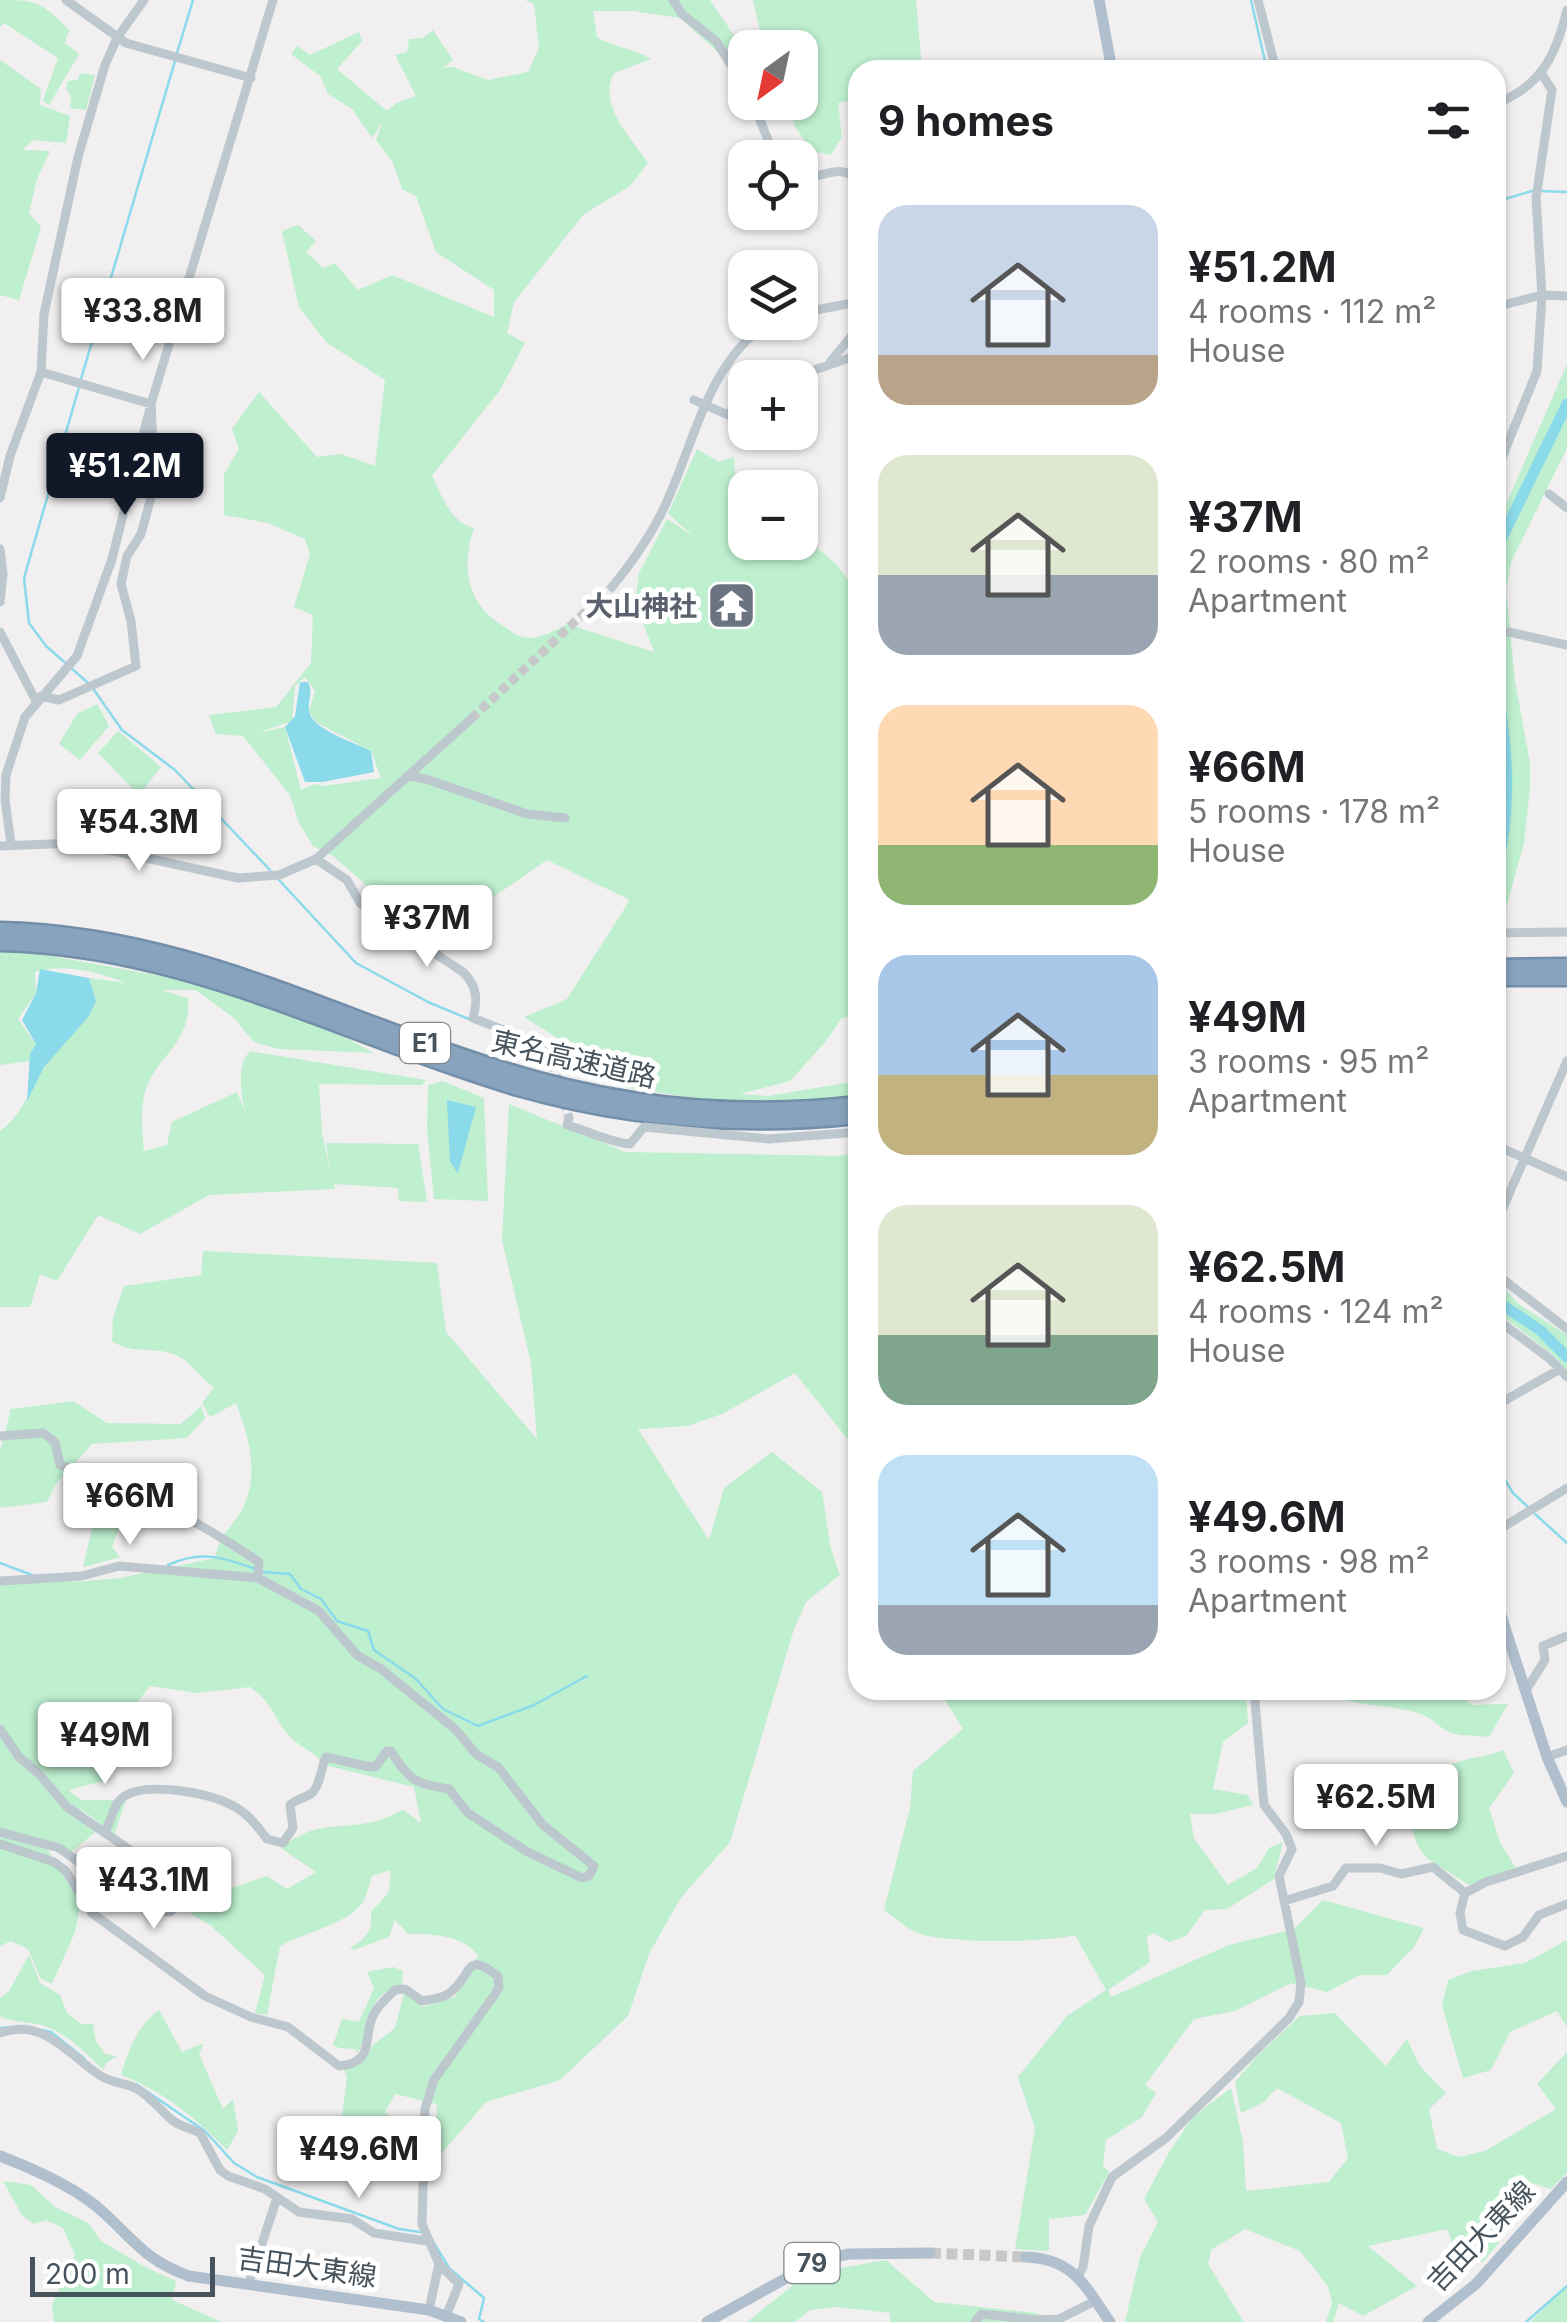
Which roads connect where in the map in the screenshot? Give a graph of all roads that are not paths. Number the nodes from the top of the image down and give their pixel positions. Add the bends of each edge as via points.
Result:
1 (66, 0) edge
2 (144, 0) edge
3 (272, 0) edge
4 (672, 0) edge
5 (1258, 0) edge
6 (1104, 1) edge
7 (1567, 10) edge
8 (117, 38) junction
9 (728, 60) edge
10 (1111, 60) edge
11 (1273, 60) edge
12 (1541, 73) junction
13 (250, 78) junction
14 (1506, 100) edge
15 (848, 171) edge
16 (818, 175) edge
17 (1542, 295) junction
18 (1567, 296) edge
19 (848, 304) edge
20 (1506, 305) edge
21 (818, 310) edge
22 (746, 340) edge
23 (848, 340) edge
24 (848, 358) edge
25 (830, 362) junction
26 (818, 367) edge
27 (41, 372) junction
28 (694, 400) dead end
29 (150, 404) junction
30 (728, 415) edge
31 (1506, 448) edge
32 (1549, 494) dead end
33 (0, 498) edge
34 (1567, 508) edge
35 (0, 550) edge
36 (612, 587) tunnel mouth
37 (0, 602) edge
38 (0, 632) edge
39 (1509, 632) dead end
40 (1567, 645) edge
41 (38, 698) junction
42 (471, 720) tunnel mouth
43 (409, 776) junction
44 (3, 780) edge
45 (565, 818) dead end
46 (5, 845) edge
47 (316, 859) junction
48 (0, 930) edge
49 (1567, 932) edge
50 (1506, 933) edge
51 (0, 942) edge
52 (1567, 966) edge
53 (1506, 967) edge
54 (1506, 978) edge
55 (1567, 978) edge
56 (1567, 1061) edge
57 (552, 1062) tunnel mouth
58 (848, 1105) edge
59 (848, 1117) edge
60 (569, 1118) dead end
61 (848, 1133) edge
62 (1506, 1150) edge
63 (1525, 1158) junction
64 (1567, 1176) edge
65 (1506, 1201) edge
66 (1506, 1281) edge
67 (1506, 1326) edge
68 (1567, 1328) edge
69 (1563, 1373) edge
70 (1506, 1401) edge
71 (0, 1436) edge
72 (1567, 1488) edge
73 (1506, 1525) edge
74 (258, 1573) junction
75 (0, 1581) edge
76 (1506, 1629) edge
77 (1567, 1636) edge
78 (1526, 1690) junction
79 (1255, 1700) edge
80 (0, 1729) edge
81 (1567, 1750) edge
82 (1547, 1757) junction
83 (1567, 1802) edge
84 (0, 1832) edge
85 (104, 1832) junction
86 (0, 1844) edge
87 (1567, 1856) edge
88 (1465, 1892) junction
89 (1284, 1901) junction
90 (1567, 1904) edge
91 (0, 2033) edge
92 (0, 2156) edge
93 (1567, 2182) edge
94 (277, 2198) junction
95 (426, 2236) junction
96 (930, 2253) tunnel mouth
97 (1026, 2256) tunnel mouth
98 (439, 2264) junction
99 (1078, 2277) junction
100 (249, 2284) junction
101 (1096, 2301) junction
102 (429, 2310) junction
103 (446, 2314) junction
104 (461, 2322) edge
105 (708, 2322) edge
106 (975, 2322) edge
107 (1110, 2322) edge
108 (1428, 2322) edge

1 - 8 street
2 - 8 street
3 - 13 street
4 - 9 street
5 - 11 street
6 - 10 main road
7 - 12 street via 1559,44
8 - 13 street
8 - 27 street via 78,157 44,314
12 - 14 street
12 - 17 street via 1552,90 1536,198
13 - 29 street
15 - 16 street
17 - 18 street
17 - 20 street
17 - 31 street via 1537,371
19 - 21 street
22 - 36 street via 727,361 660,515
23 - 25 street
24 - 25 street
25 - 26 street
27 - 29 street
27 - 33 street
28 - 30 street, bridge
29 - 41 street via 112,558 83,642
29 - 41 street via 154,482 142,534 120,584 136,666 59,700
32 - 34 street
35 - 37 street
38 - 41 street
39 - 40 street
41 - 44 street
42 - 43 street
43 - 45 street via 527,814
43 - 47 street
44 - 46 street
46 - 47 street via 77,843 238,878 275,876
47 - 57 street via 348,880 369,910 464,972 475,990 473,1018 538,1046
48 - 58 highway, 東名高速道路 / E1 via 174,954 468,1059 597,1094 748,1110
49 - 50 street
51 - 59 highway, 東名高速道路 / E1 via 94,950 192,972 477,1075 604,1108 699,1121
52 - 53 highway
54 - 55 highway
56 - 63 street
60 - 61 street via 568,1125 630,1144 644,1127 769,1139
62 - 63 street
63 - 64 street
63 - 65 street
66 - 68 street
67 - 69 street
69 - 70 street
71 - 74 street via 43,1433 55,1442 60,1465 179,1511 259,1562
72 - 73 street
74 - 75 street via 119,1566 82,1576
74 - 85 street via 319,1611 358,1654 498,1768 543,1825 594,1866 590,1876 572,1876 526,1851 468,1813 449,1789 416,1782 391,1751 370,1767 326,1757 316,1788 290,1805 293,1828 282,1843 267,1839 253,1819 226,1802 143,1788 118,1801
76 - 78 main road
77 - 78 street via 1543,1646 1545,1660
78 - 82 main road
79 - 89 street via 1264,1805 1292,1849 1279,1876
80 - 85 street via 67,1808
81 - 82 street
82 - 83 main road
84 - 85 street via 59,1848 146,1909 170,1912 177,1902 173,1895
86 - 95 street via 66,1870 92,1913 205,1996 288,2026 339,2066 363,2056 370,2021 394,1990 422,2001 441,1998 473,1964 498,1976 495,1994 430,2088 423,2130
87 - 88 street
88 - 89 street via 1433,1867 1402,1874 1346,1868 1332,1886
88 - 90 street via 1463,1930 1505,1946 1540,1915
89 - 99 street via 1301,1983 1296,2009 1166,2138 1112,2177 1089,2226
91 - 94 street via 21,2028 60,2042 104,2078 147,2095 175,2124 200,2133 228,2176
92 - 100 main road, 吉田大東線 via 101,2210 162,2266
93 - 108 main road, 吉田大東線 via 1476,2284
94 - 95 street via 300,2212 352,2220 374,2234
94 - 100 street
95 - 98 street
96 - 105 main road, 79 via 818,2260
97 - 99 main road via 1062,2263
98 - 102 street
98 - 103 street via 459,2284
99 - 101 main road
100 - 102 main road, 吉田大東線
101 - 106 street via 1059,2319 981,2314
101 - 107 main road
102 - 103 main road, 吉田大東線
103 - 104 main road, 吉田大東線

